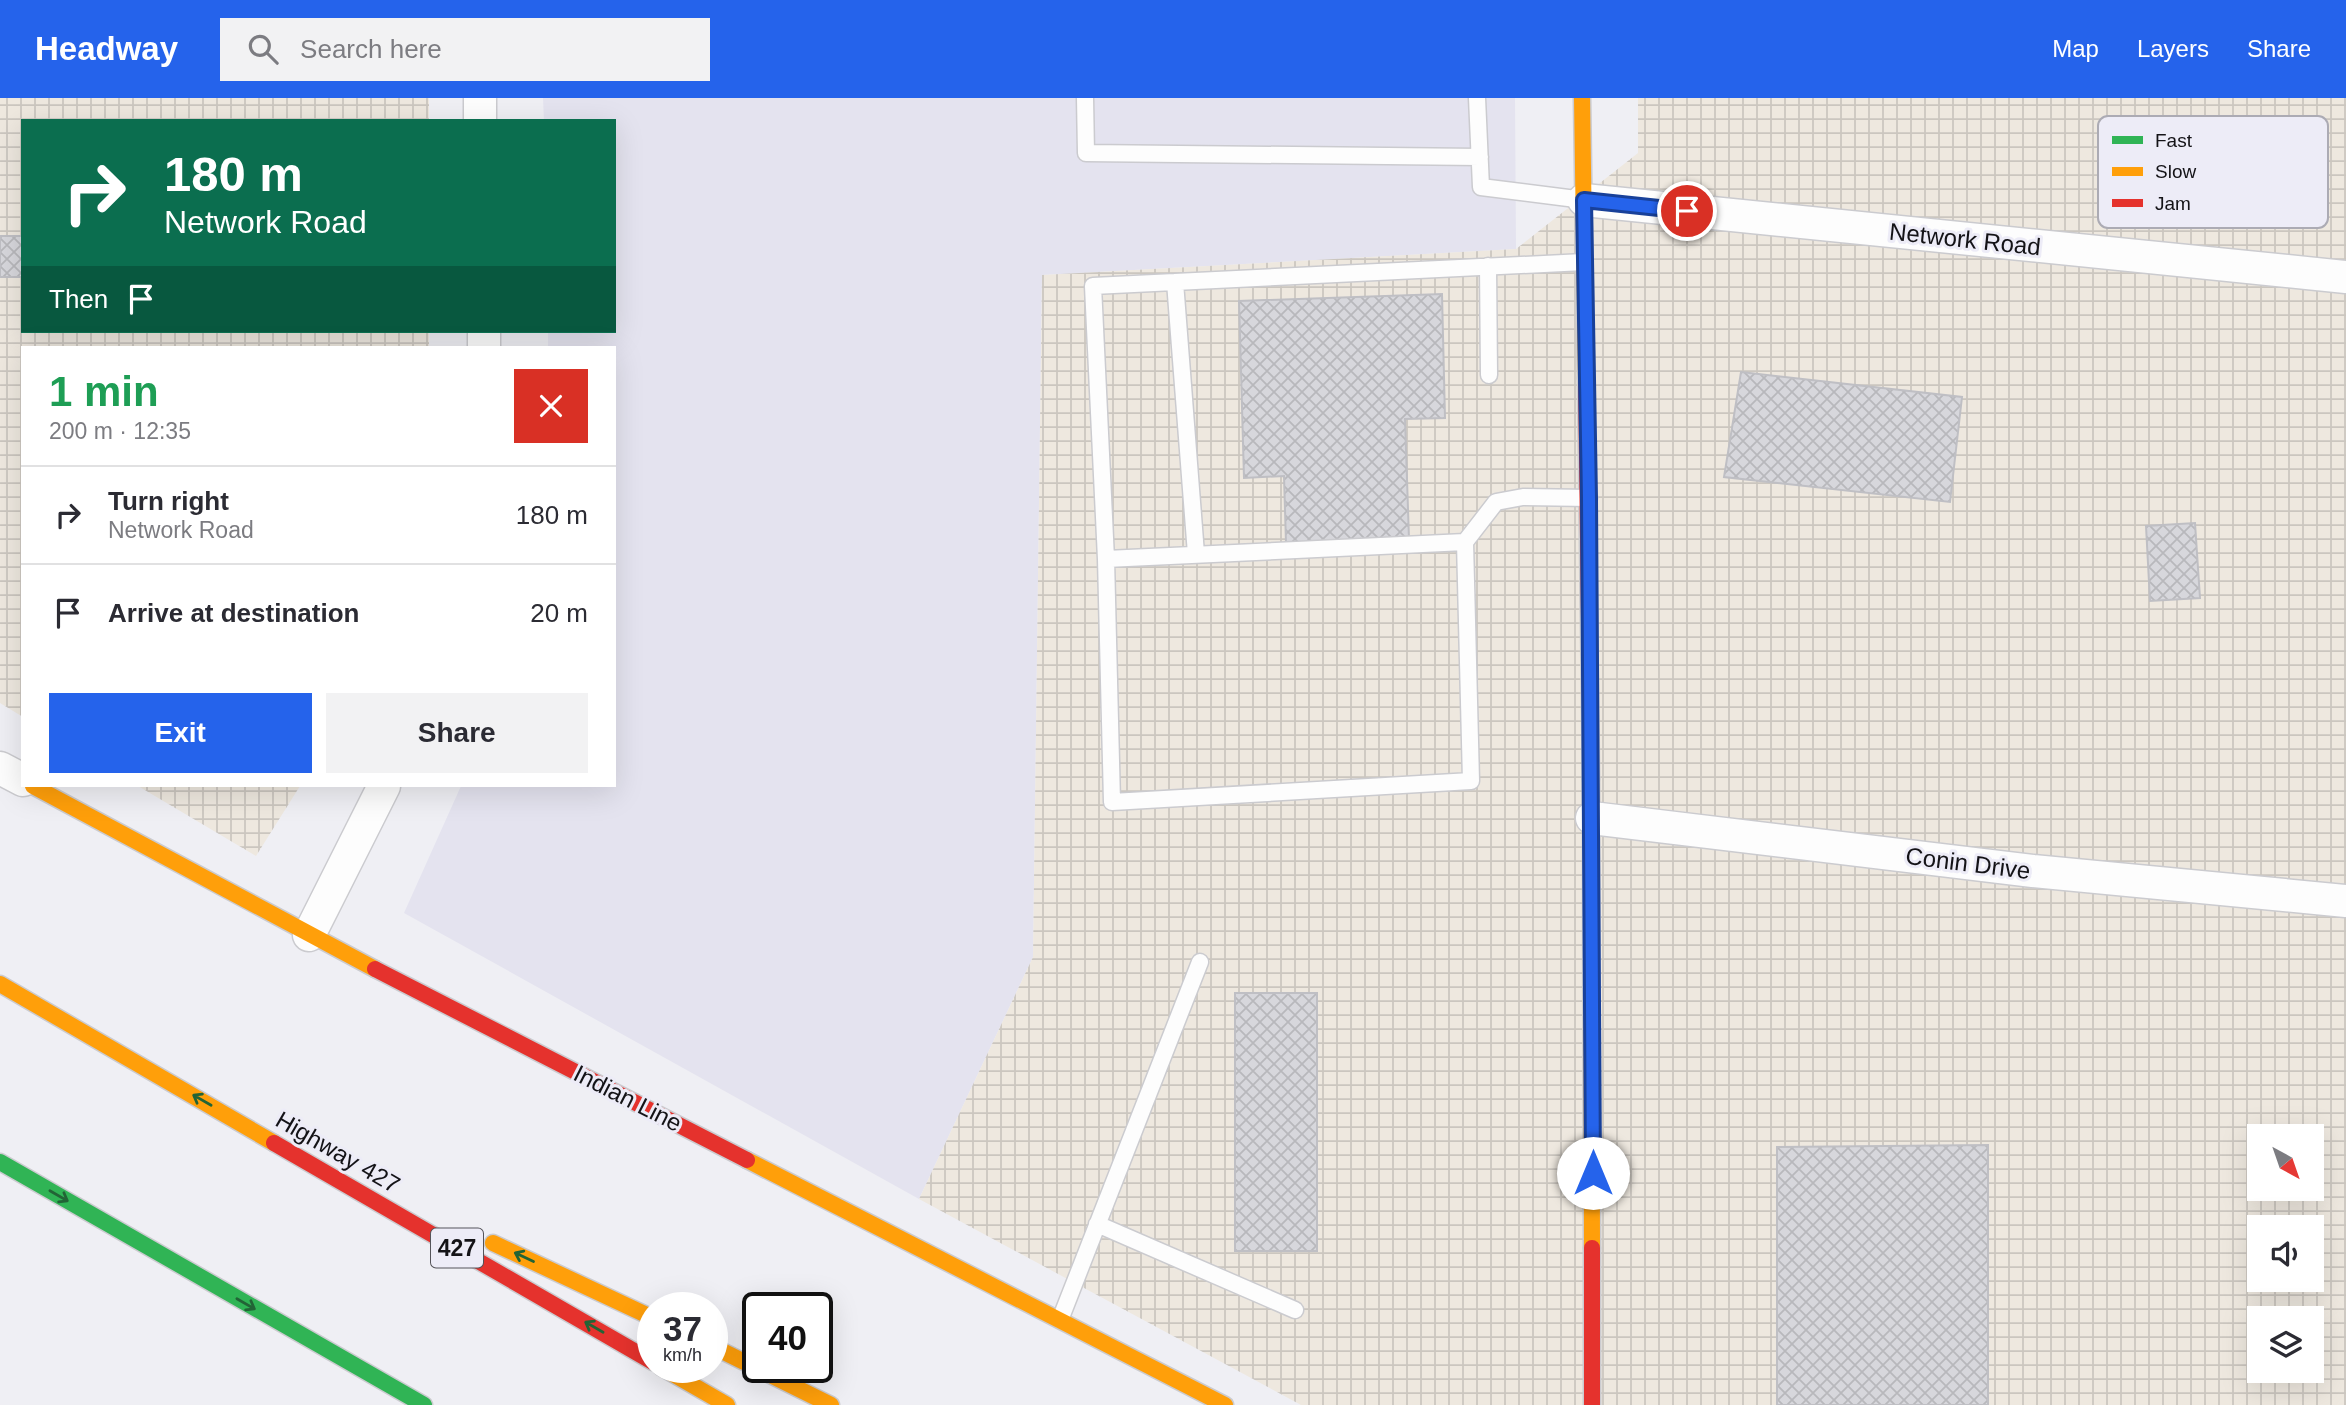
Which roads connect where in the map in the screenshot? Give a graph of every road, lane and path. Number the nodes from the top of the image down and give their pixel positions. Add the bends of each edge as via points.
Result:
1 (480, 98) edge
2 (1085, 98) edge
3 (1477, 98) edge
4 (1582, 98) edge
5 (480, 119) edge
6 (1480, 157) junction
7 (1584, 200) junction
8 (1584, 262) junction
9 (1488, 266) junction
10 (2346, 276) edge
11 (1175, 282) junction
12 (1489, 375) dead end
13 (1589, 498) junction
14 (1465, 542) junction
15 (1196, 554) junction
16 (1106, 559) junction
17 (0, 768) edge
18 (21, 779) edge
19 (35, 787) edge
20 (383, 787) edge
21 (1591, 818) junction
22 (2346, 901) edge
23 (309, 935) junction
24 (1200, 962) dead end
25 (0, 984) edge
26 (261, 1134) junction
27 (0, 1162) edge
28 (413, 1205) dead end
29 (1097, 1224) junction
30 (476, 1235) dead end
31 (637, 1310) edge
32 (1295, 1310) dead end
33 (1060, 1320) junction
34 (637, 1353) edge
35 (728, 1354) edge
36 (689, 1383) edge
37 (424, 1405) edge
38 (727, 1405) edge
39 (831, 1405) edge
40 (1225, 1405) edge
41 (1592, 1405) edge

1 - 5 street
2 - 6 lane via 1086,153
3 - 6 lane
4 - 7 main road
6 - 7 lane via 1481,187
7 - 8 main road
7 - 10 street, Network Road
8 - 9 lane
8 - 13 main road
9 - 11 lane
9 - 12 lane
11 - 15 lane
11 - 16 lane via 1093,286
13 - 14 lane via 1523,497 1496,502
13 - 21 main road
14 - 15 lane
14 - 16 lane via 1471,781 1112,802
15 - 16 lane
17 - 18 street
19 - 23 main road, Indian Line
20 - 23 street
21 - 22 street, Conin Drive via 2033,871
21 - 41 main road
23 - 33 main road, Indian Line
24 - 29 lane
26 -> 25 main road, Highway 427 / 427
26 - 28 main road
34 -> 26 main road, Highway 427 / 427
27 -> 37 main road
29 - 32 lane
29 - 33 lane
31 -> 30 main road
33 - 40 main road, Indian Line
35 - 39 main road
36 - 38 main road

